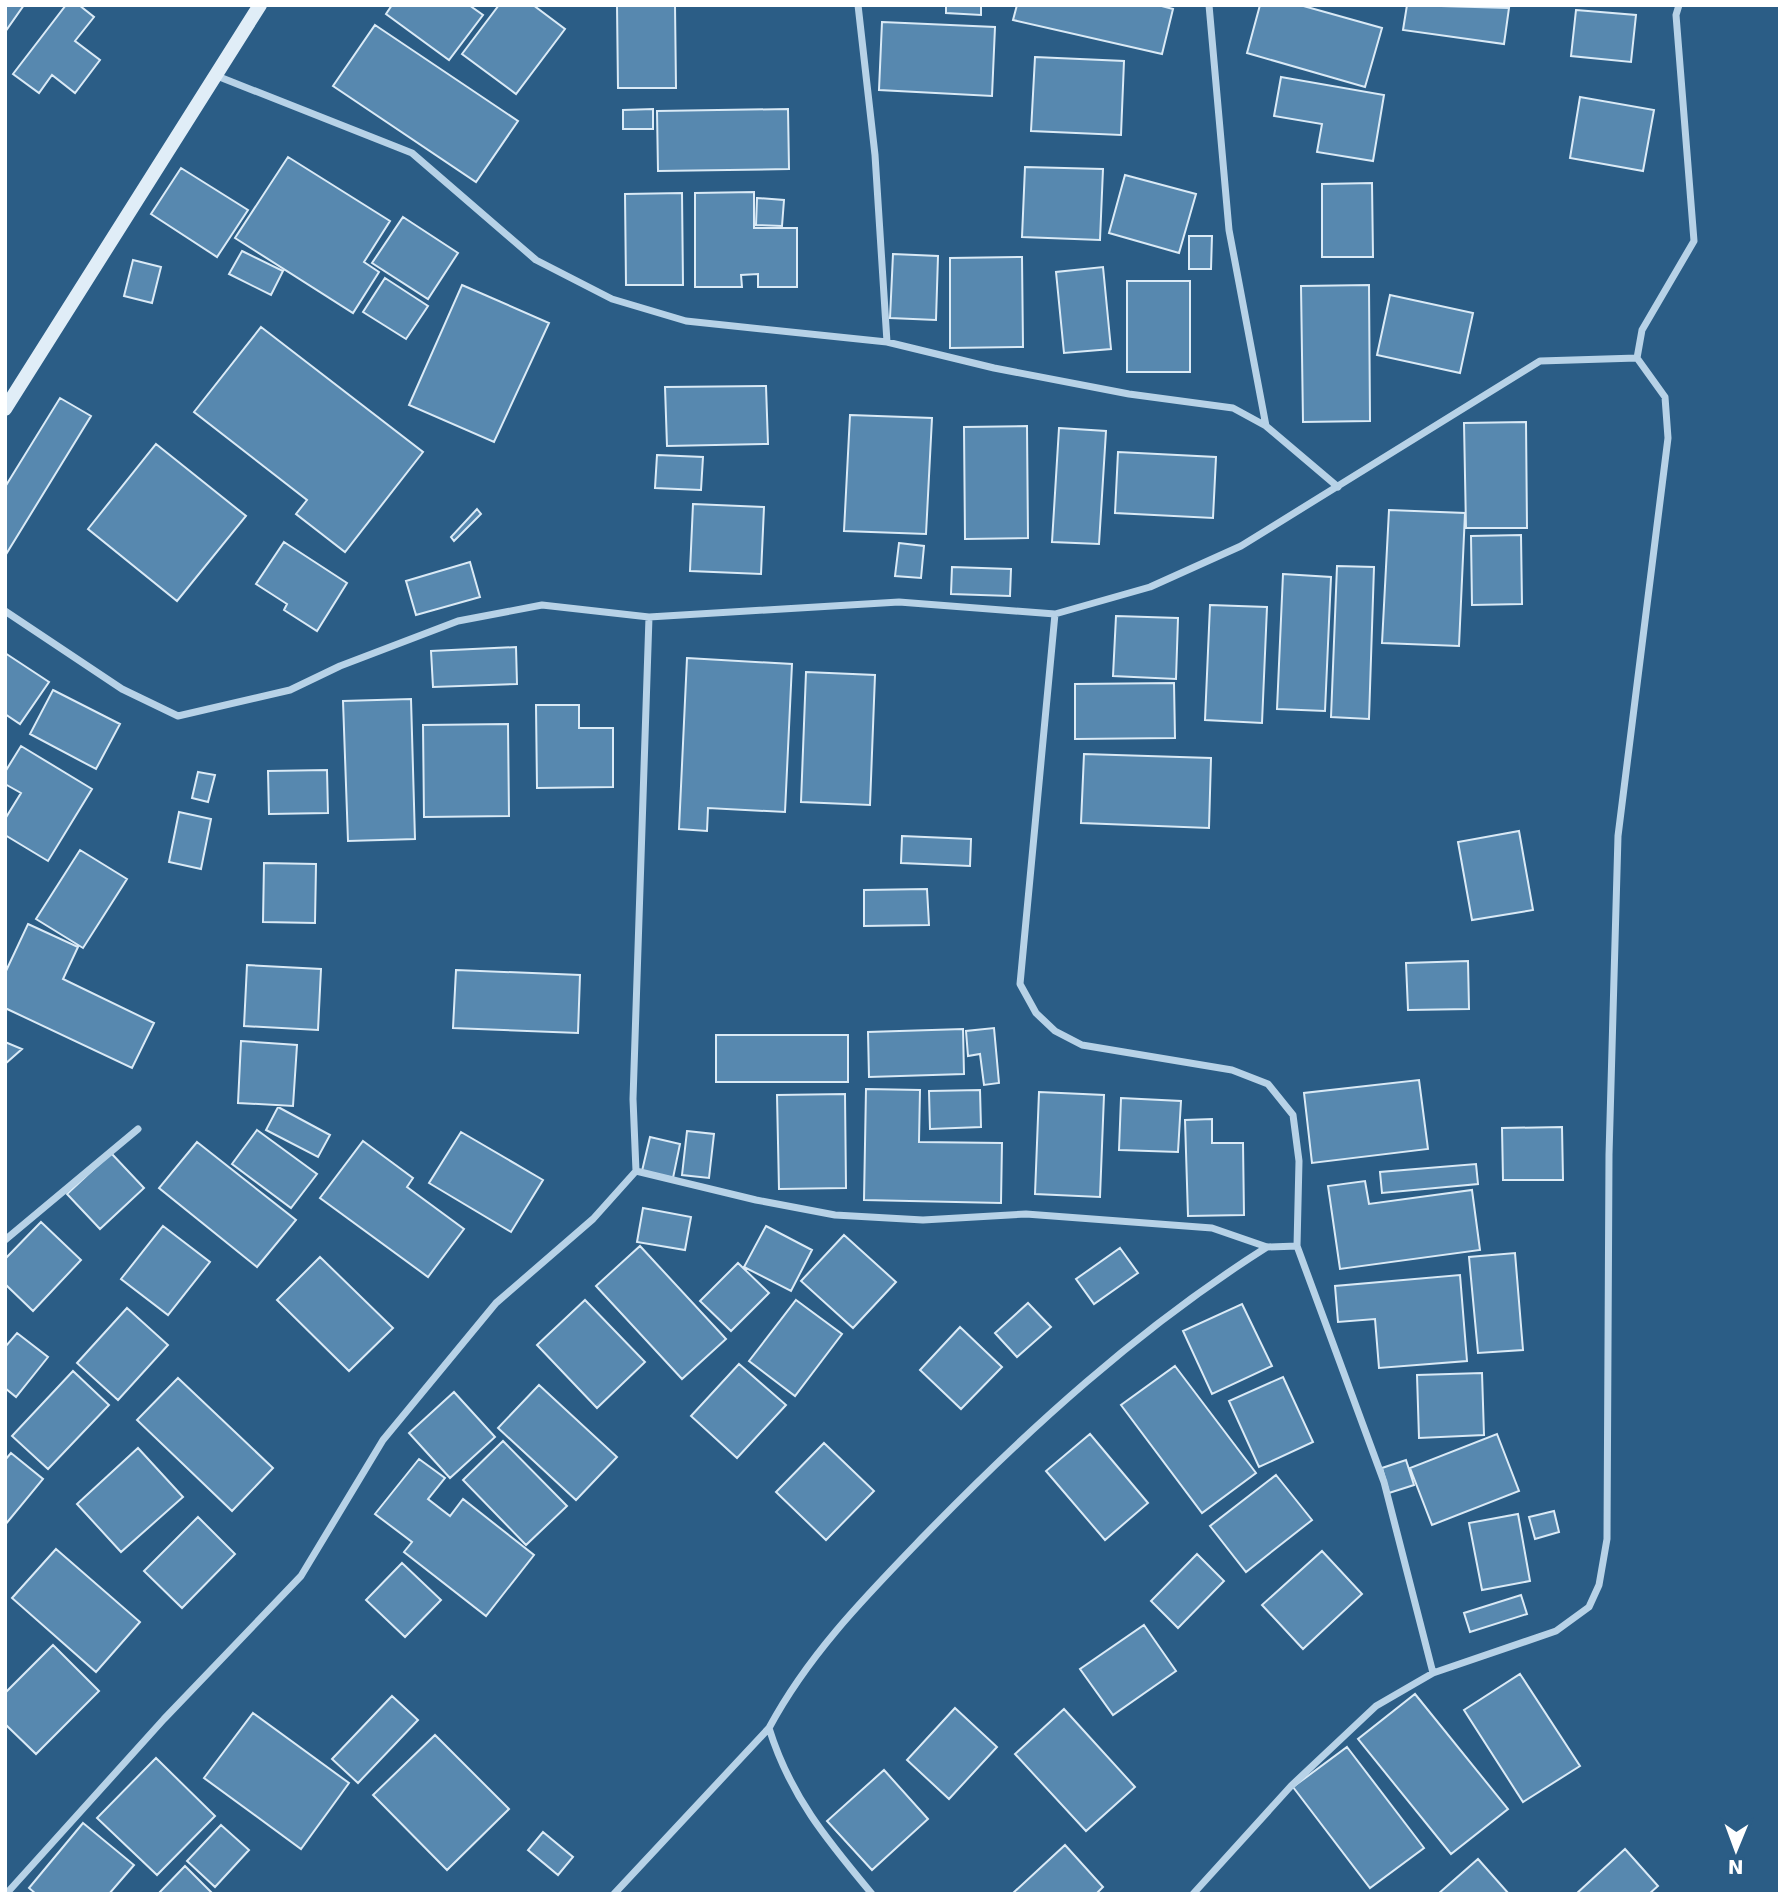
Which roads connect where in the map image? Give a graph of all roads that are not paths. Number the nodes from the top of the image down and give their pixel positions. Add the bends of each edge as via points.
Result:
1 (260, 5) edge
2 (858, 5) edge
3 (1209, 5) edge
4 (1679, 5) edge
5 (217, 76) junction
6 (887, 342) junction
7 (1637, 358) junction
8 (5, 409) edge
9 (1266, 426) junction
10 (1338, 487) junction
11 (5, 611) edge
12 (1055, 614) junction
13 (649, 617) junction
14 (138, 1129) dead end
15 (636, 1171) junction
16 (5, 1240) edge
17 (1297, 1246) junction
18 (1267, 1247) junction
19 (1433, 1673) junction
20 (769, 1728) junction
21 (6, 1893) edge
22 (614, 1894) edge
23 (872, 1894) edge
24 (1193, 1894) edge

1 - 5 main road
2 - 6 street via 875,155
3 - 9 street via 1229,230
4 - 7 street via 1676,15 1695,241 1642,330
5 - 6 street via 412,153 536,260 612,299 686,321
5 - 8 main road
6 - 9 street via 1129,394 1233,408
7 - 10 street via 1540,362
7 - 19 street via 1665,397 1668,438 1618,836 1603,1562 1589,1607 1556,1631
9 - 10 street
10 - 12 street via 1241,546 1150,587
11 - 13 street via 122,689 178,716 290,690 458,621 542,605
12 - 13 street via 899,602
12 - 17 street via 1020,984 1036,1013 1055,1031 1082,1045 1232,1070 1268,1084 1293,1115 1299,1161
13 - 15 street via 634,1099
14 - 16 street
15 - 18 street via 835,1214 923,1220 1026,1214 1187,1226 1212,1228
15 - 21 street via 593,1219 496,1303 383,1440 301,1576
17 - 18 street
17 - 19 street via 1384,1482
18 - 20 street via 1187,1300 1051,1411 978,1481 822,1647 792,1686
19 - 24 street via 1376,1706 1291,1786
20 - 22 street
20 - 23 street via 780,1764 814,1824

